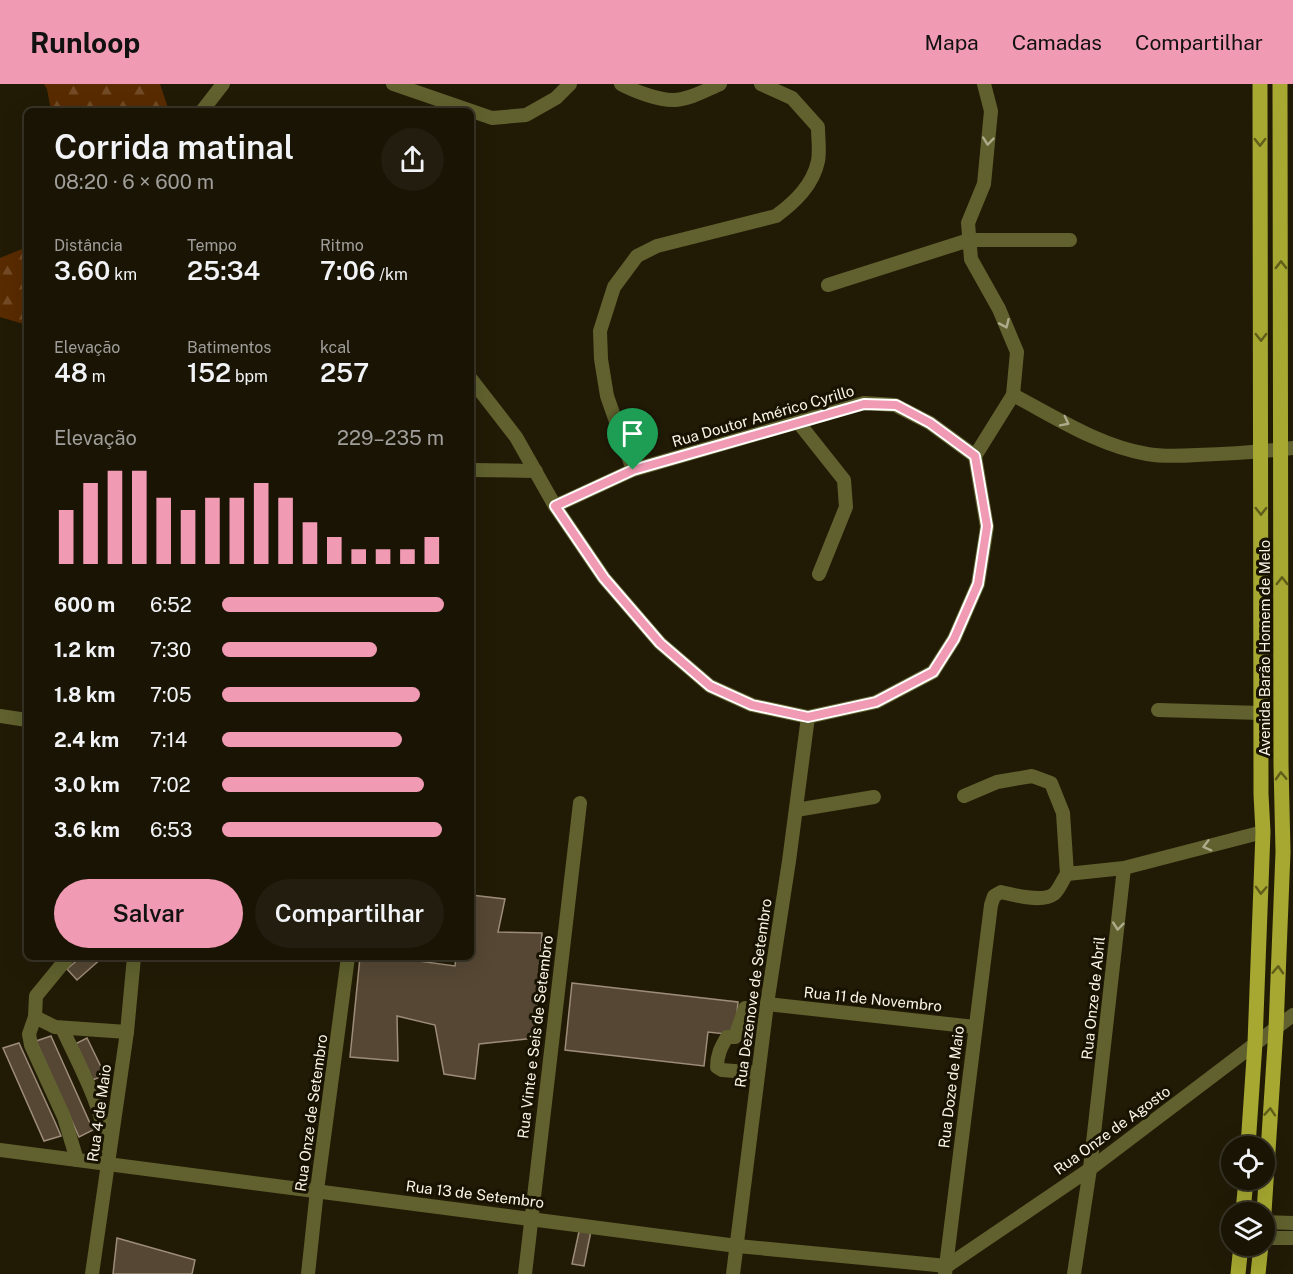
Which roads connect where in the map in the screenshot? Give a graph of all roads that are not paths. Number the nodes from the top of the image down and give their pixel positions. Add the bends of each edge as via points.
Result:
1 (223, 84) edge
2 (393, 84) edge
3 (570, 84) edge
4 (621, 84) edge
5 (720, 84) edge
6 (760, 84) edge
7 (984, 84) edge
8 (1260, 84) edge
9 (1281, 84) edge
10 (688, 91) edge
11 (204, 108) edge
12 (463, 108) edge
13 (474, 112) edge
14 (969, 240) junction
15 (1070, 240) dead end
16 (828, 285) dead end
17 (474, 383) edge
18 (1013, 395) junction
19 (798, 422) junction
20 (1288, 449) edge
21 (1261, 453) junction
22 (975, 456) junction
23 (474, 470) edge
24 (633, 470) junction
25 (536, 471) junction
26 (555, 506) junction
27 (819, 574) dead end
28 (1287, 682) edge
29 (1158, 710) dead end
30 (1261, 713) junction
31 (0, 716) edge
32 (808, 717) junction
33 (24, 720) edge
34 (964, 796) dead end
35 (874, 797) dead end
36 (580, 803) dead end
37 (796, 810) junction
38 (1263, 832) junction
39 (1283, 852) junction
40 (1124, 868) junction
41 (1067, 874) junction
42 (66, 960) edge
43 (134, 960) edge
44 (348, 960) edge
45 (767, 1004) junction
46 (745, 1008) dead end
47 (1293, 1015) edge
48 (35, 1017) junction
49 (975, 1027) junction
50 (62, 1028) junction
51 (1275, 1029) junction
52 (127, 1032) junction
53 (1255, 1043) junction
54 (758, 1073) junction
55 (1249, 1136) edge
56 (0, 1150) edge
57 (77, 1160) junction
58 (104, 1163) junction
59 (1090, 1168) junction
60 (317, 1190) junction
61 (1265, 1202) edge
62 (530, 1218) junction
63 (1275, 1222) edge
64 (1293, 1222) edge
65 (1275, 1238) edge
66 (1293, 1238) edge
67 (737, 1246) junction
68 (1241, 1256) edge
69 (1260, 1256) edge
70 (946, 1270) edge
71 (93, 1274) edge
72 (308, 1274) edge
73 (525, 1274) edge
74 (734, 1274) edge
75 (1074, 1274) edge
76 (1238, 1274) edge
77 (1258, 1274) edge

1 - 11 street
2 - 12 street
3 - 13 street via 556,98 526,115 492,118
4 - 10 street via 673,100
5 - 10 street
6 - 24 street via 792,98 818,127 818,161 808,187 776,216 657,246 637,256 619,279 600,331 601,359 607,396
7 -> 14 street via 991,111 989,132 984,184 968,223
8 -> 21 main road, Avenida Barão Homem de Melo
20 -> 9 main road, Avenida Barão Homem de Melo
14 - 15 street
14 - 16 street
14 -> 18 street via 971,259 1017,352
17 - 25 street via 516,436
18 -> 21 street via 1095,437 1147,454
18 - 22 street
19 - 22 street, Rua Doutor Américo Cyrillo via 864,404 896,405 930,423
19 - 24 street, Rua Doutor Américo Cyrillo
19 - 27 street via 844,480 846,507
20 - 21 street
28 -> 20 main road, Avenida Barão Homem de Melo
21 -> 30 main road, Avenida Barão Homem de Melo
22 - 32 street via 987,526 978,584 954,639 933,672 876,702
23 - 25 street
24 - 26 street, Rua Doutor Américo Cyrillo
25 - 26 street
26 - 32 street via 604,578 660,643 710,686 752,705
39 -> 28 main road, Avenida Barão Homem de Melo
29 - 30 street
30 - 38 main road, Avenida Barão Homem de Melo
31 - 33 street
32 - 37 street, Rua Dezenove de Setembro
34 - 41 street via 997,782 1032,776 1051,783 1063,813
35 - 37 street
36 - 62 street, Rua Vinte e Seis de Setembro
37 - 45 street, Rua Dezenove de Setembro
38 - 39 main road via 1277,835
38 -> 40 street
38 -> 53 main road, Avenida Barão Homem de Melo
51 -> 39 main road, Avenida Barão Homem de Melo
40 - 41 street
40 -> 59 street, Rua Onze de Abril
41 - 49 street, Rua Doze de Maio via 1054,894 1028,897 1001,892 994,896
42 - 48 street via 36,996
43 - 52 street, Rua 4 de Maio
44 - 60 street, Rua Onze de Setembro
45 - 49 street, Rua 11 de Novembro
45 - 54 street, Rua Dezenove de Setembro
46 - 54 street via 735,1037 727,1037 721,1047 717,1067
47 - 51 street, Rua Onze de Agosto
48 - 50 street
48 - 57 street via 29,1034 31,1045 64,1117
49 - 70 street, Rua Doze de Maio
50 - 52 street
50 - 58 street via 104,1129
51 - 53 street, Rua Onze de Agosto
61 -> 51 main road, Avenida Barão Homem de Melo
52 - 58 street, Rua 4 de Maio
53 - 55 main road, Avenida Barão Homem de Melo
53 - 59 street, Rua Onze de Agosto
54 - 67 street, Rua Dezenove de Setembro
56 - 57 street, Rua 13 de Setembro
57 - 58 street, Rua 13 de Setembro
58 - 60 street, Rua 13 de Setembro
58 - 71 street, Rua 4 de Maio
59 - 70 street, Rua Onze de Agosto
59 - 75 street, Rua Onze de Abril
60 - 62 street, Rua 13 de Setembro
60 - 72 street, Rua Onze de Setembro
62 - 67 street, Rua 13 de Setembro
62 - 73 street, Rua Vinte e Seis de Setembro
63 - 64 street
65 - 66 street
67 - 70 street, Rua 13 de Setembro
67 - 74 street, Rua Dezenove de Setembro
68 - 76 main road
69 - 77 main road

